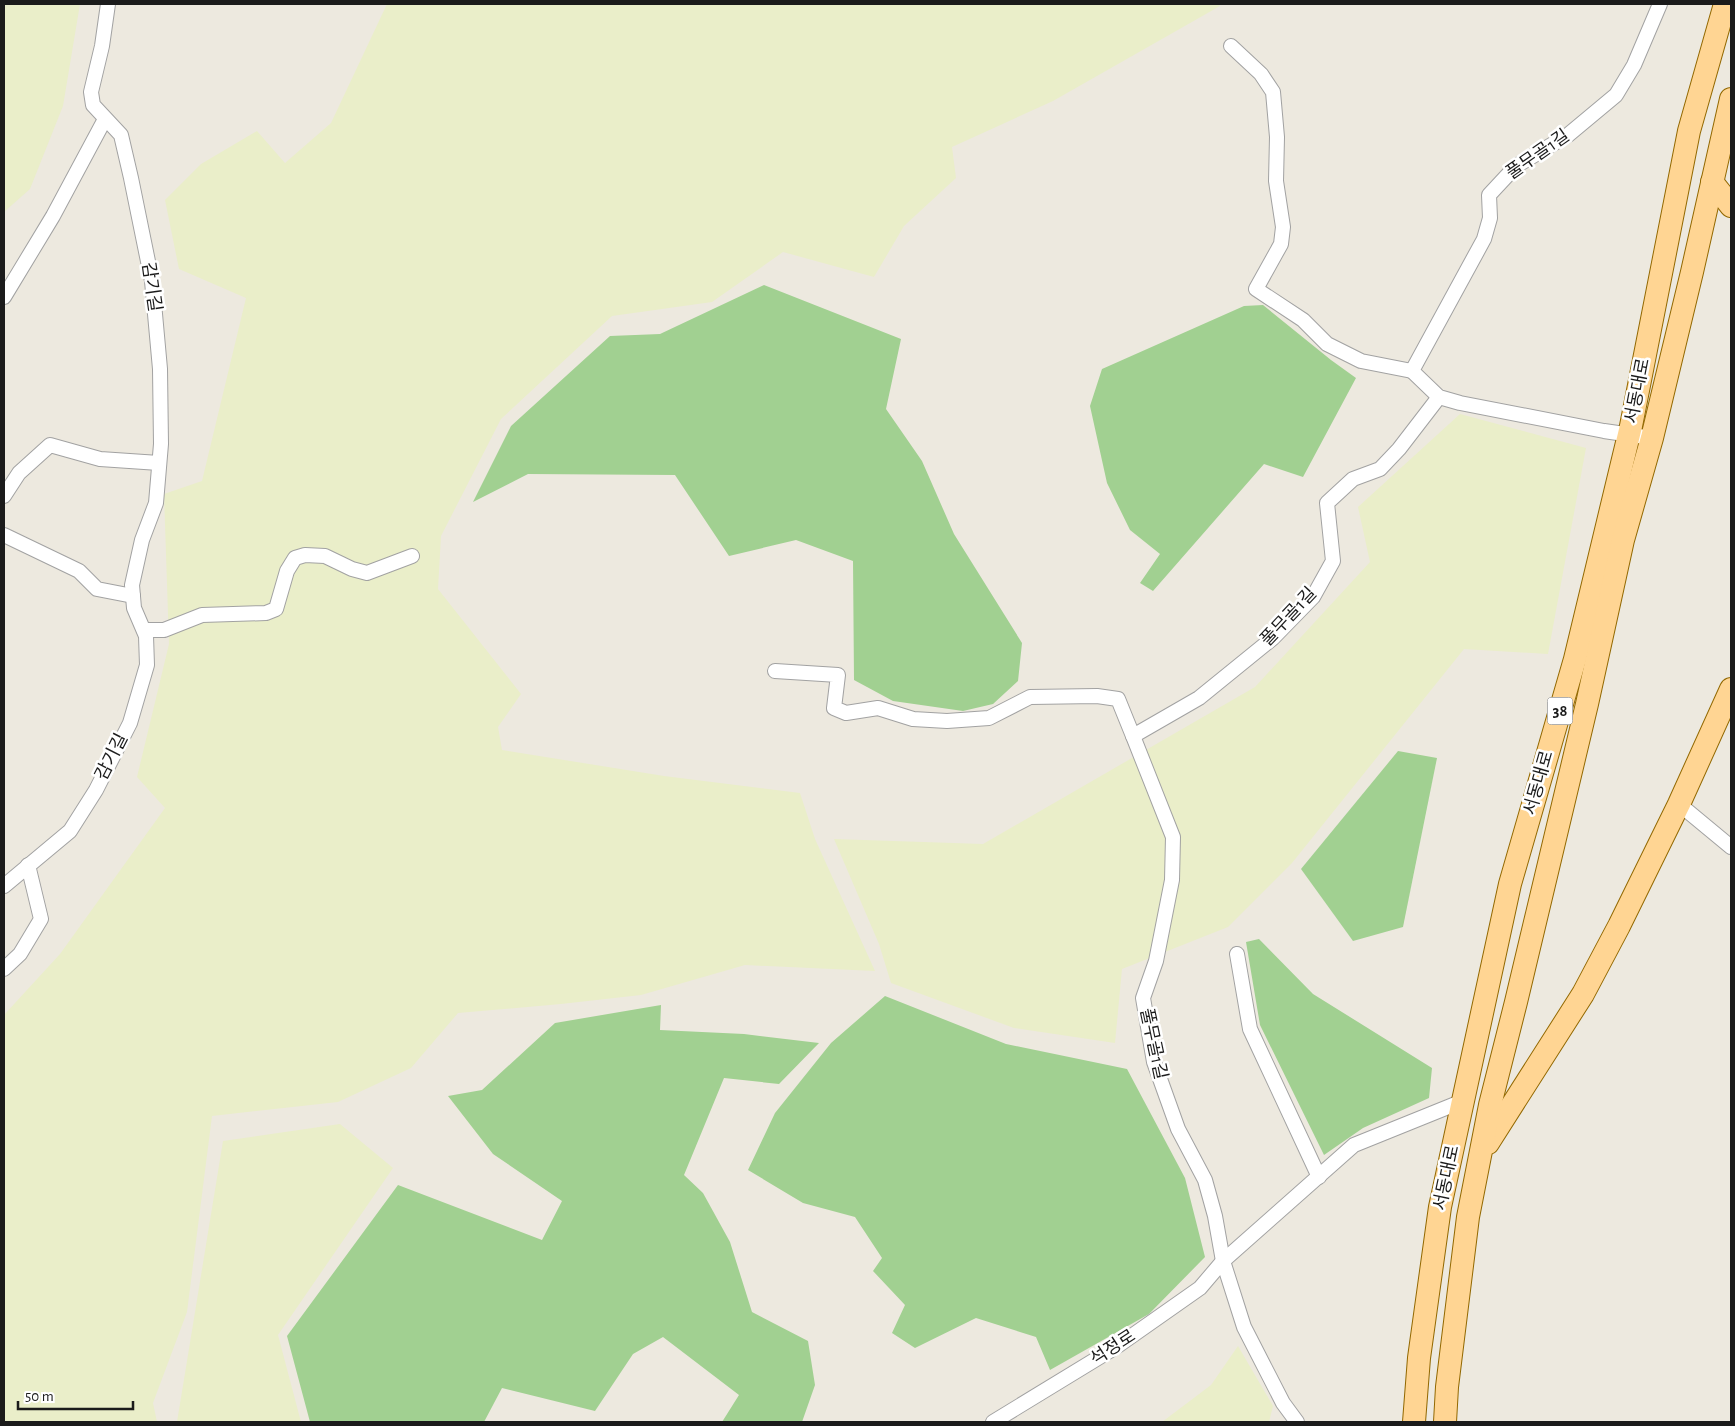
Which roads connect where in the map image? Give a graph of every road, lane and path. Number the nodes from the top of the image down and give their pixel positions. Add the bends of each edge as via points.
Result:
1 (108, 4) edge
2 (1660, 4) edge
3 (1725, 4) edge
4 (1231, 46) dead end
5 (1731, 99) edge
6 (106, 119) junction
7 (1712, 182) junction
8 (1731, 206) edge
9 (4, 297) edge
10 (1412, 372) junction
11 (1439, 397) junction
12 (1630, 434) junction
13 (1652, 438) junction
14 (159, 463) junction
15 (4, 496) edge
16 (4, 535) edge
17 (412, 556) dead end
18 (133, 596) junction
19 (144, 630) junction
20 (775, 671) dead end
21 (1731, 689) edge
22 (1133, 736) junction
23 (1679, 804) junction
24 (1731, 848) edge
25 (28, 865) junction
26 (4, 886) edge
27 (1237, 954) dead end
28 (4, 969) edge
29 (1463, 1102) junction
30 (1480, 1154) junction
31 (1319, 1177) junction
32 (1223, 1261) junction
33 (993, 1422) edge
34 (1297, 1422) edge
35 (1414, 1422) edge
36 (1445, 1422) edge

1 - 6 street, 감기길 via 91,92 93,105
2 - 10 street, 풀무골1길 via 1634,65 1616,95 1568,135 1516,166 1489,195 1490,218 1484,239
3 - 12 main road, 서동대로 / 38 via 1689,131
4 - 10 street via 1261,74 1273,92 1275,110 1276,181 1283,227 1281,244 1256,289 1303,320 1327,344 1360,361
5 - 7 main road, 서동대로 / 38
6 - 9 street
6 - 14 street, 감기길 via 121,135 152,281 160,369
7 - 8 main road
7 - 13 main road, 서동대로 / 38
10 - 11 street
11 - 12 street
11 - 22 street, 풀무골1길 via 1380,469 1353,478 1327,502 1333,561 1313,597 1273,638 1200,698
12 - 13 street
12 - 29 main road, 서동대로 / 38 via 1575,659 1510,884
13 - 30 main road, 서동대로 / 38 via 1623,540
14 - 15 street via 100,459 50,446 19,473
14 - 18 street, 감기길 via 156,503 142,540 132,585
16 - 18 street via 79,571 97,589
17 - 19 street via 367,573 325,556 305,555 295,558 287,571 276,609 266,613 202,615 164,630
18 - 19 street, 감기길 via 134,608
19 - 25 street, 감기길 via 147,665 130,723 96,790 70,831
20 - 22 street, 풀무골1길 via 838,675 834,708 846,713 878,708 913,719 989,718 1030,697 1096,696 1118,700
21 - 23 main road, 서동대로
22 - 32 street, 풀무골1길 via 1174,836 1172,880 1156,961 1143,998 1154,1062 1178,1129 1204,1180 1216,1216
23 - 24 street
23 - 30 main road, 서동대로 via 1582,994
25 - 26 street, 감기길
25 - 28 street via 41,919 20,954
27 - 31 street via 1250,1029
29 - 31 street via 1354,1145
29 - 35 main road, 서동대로 / 38 via 1440,1207 1418,1358
30 - 36 main road, 서동대로 / 38 via 1468,1217
31 - 32 street
32 - 33 street, 석정로 via 1200,1288 1116,1347
32 - 34 street, 풀무골1길 via 1244,1326 1283,1403

